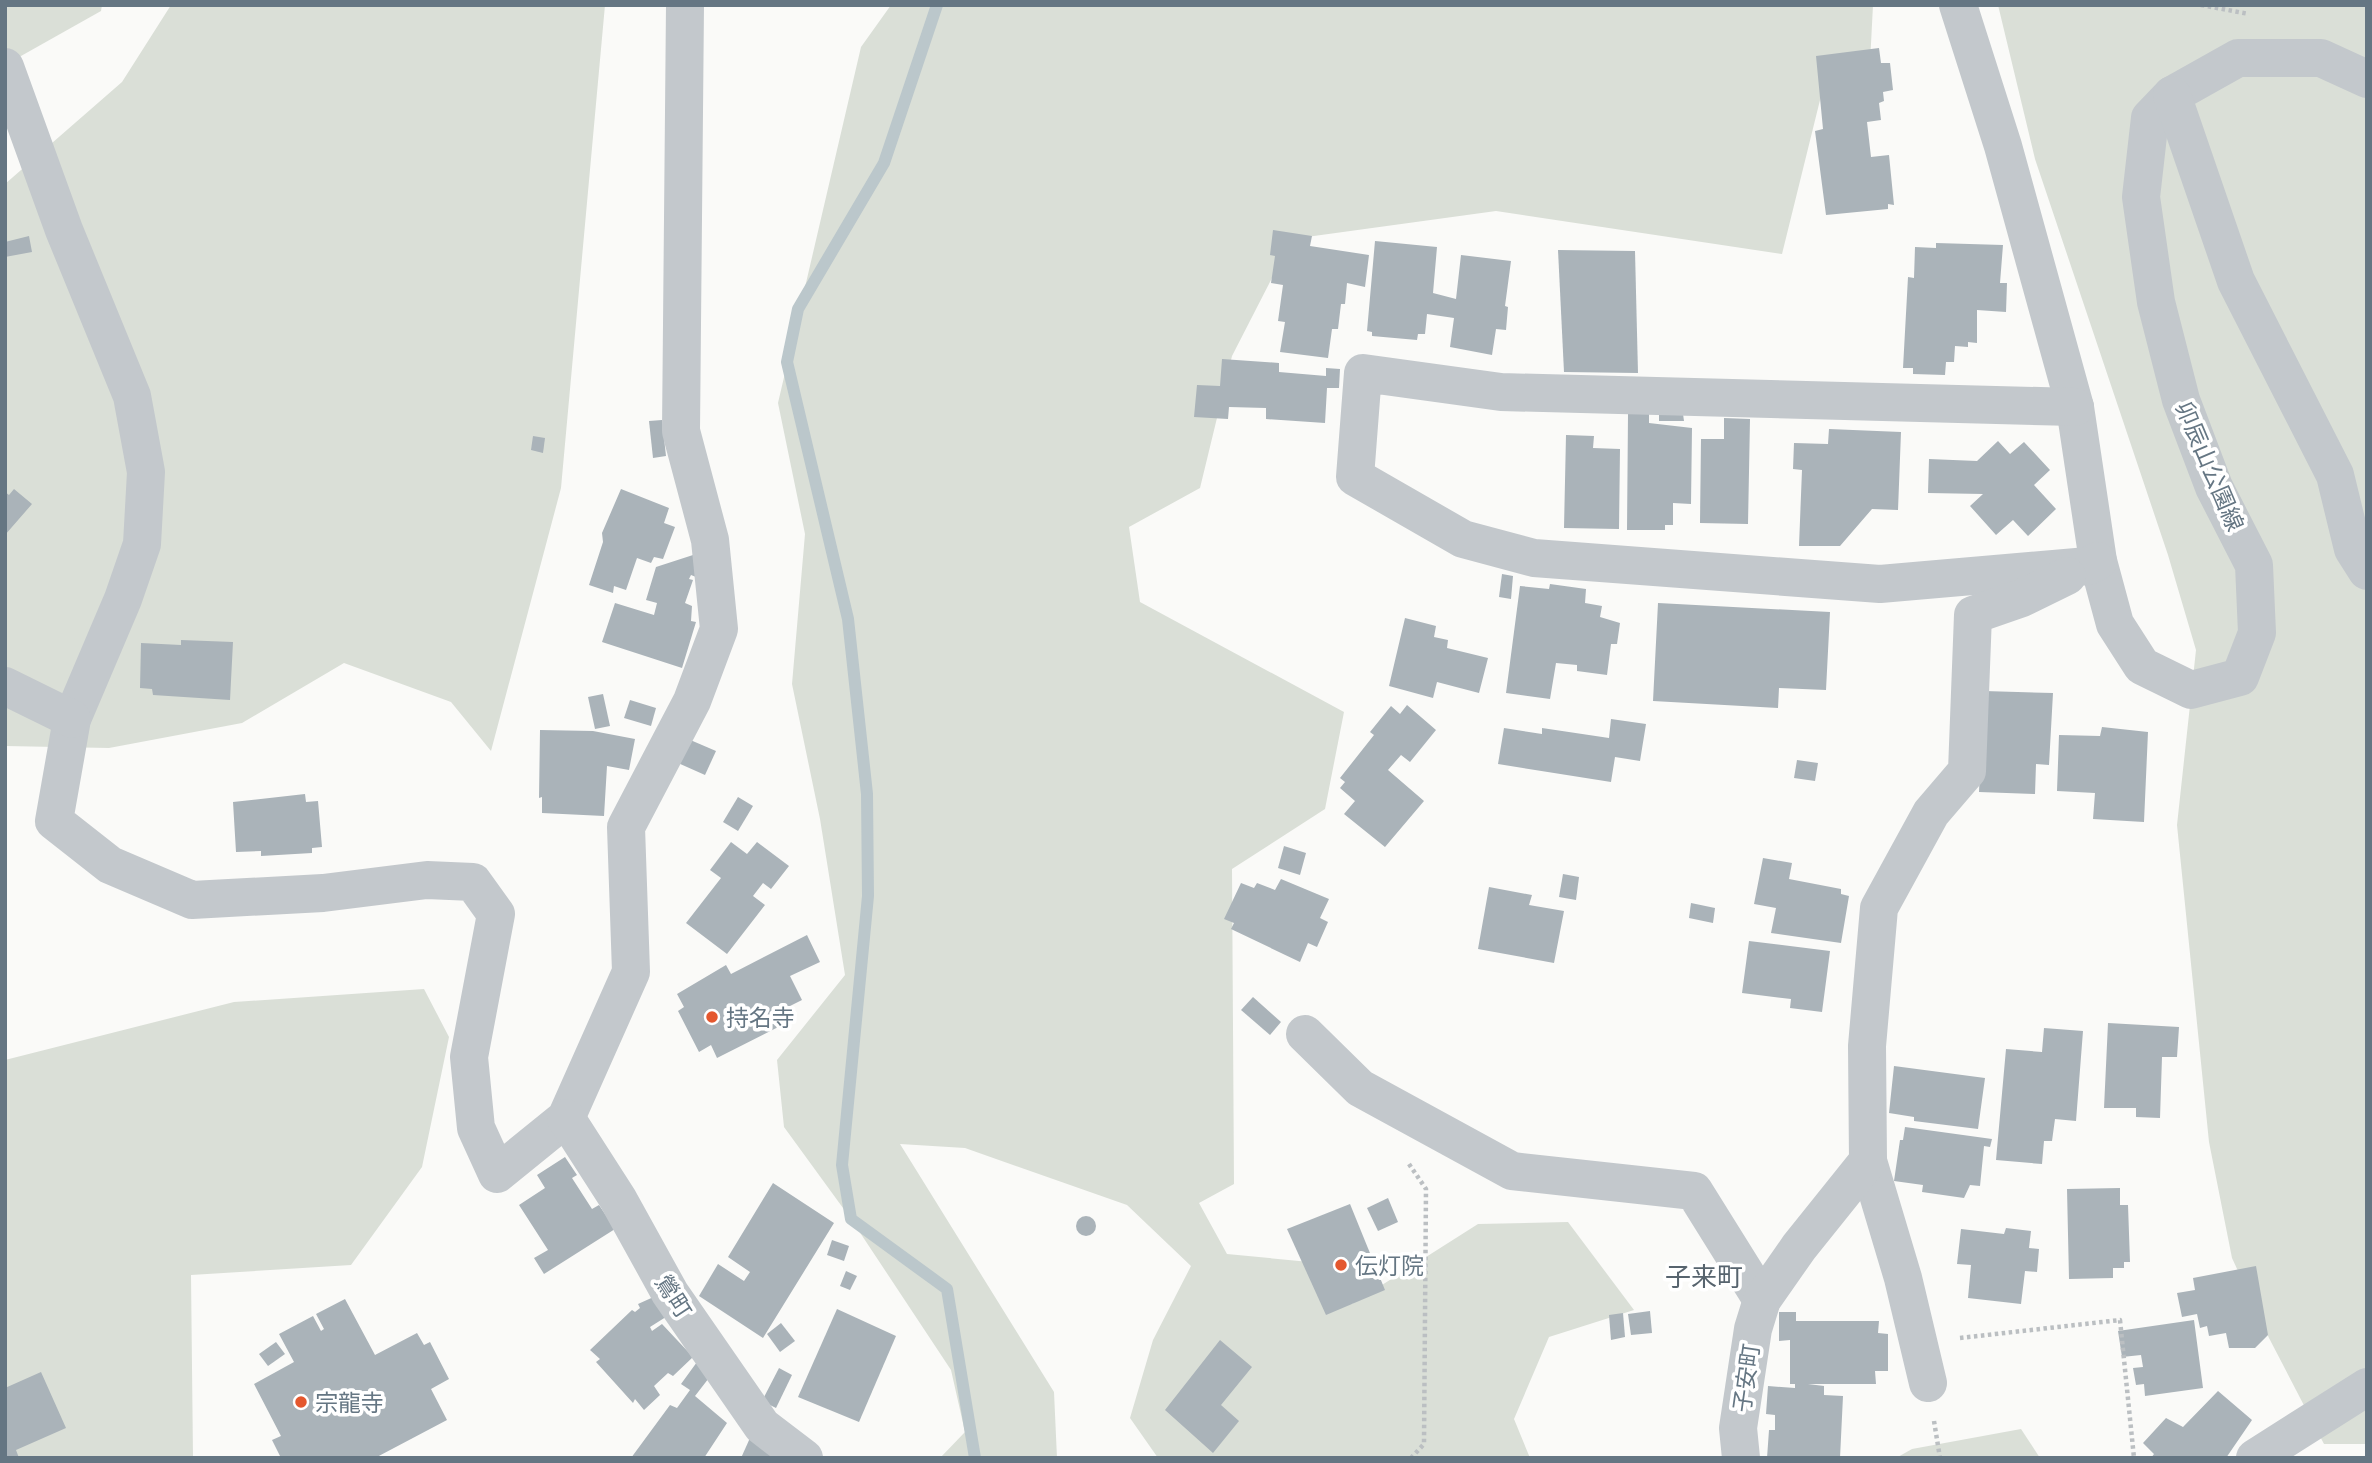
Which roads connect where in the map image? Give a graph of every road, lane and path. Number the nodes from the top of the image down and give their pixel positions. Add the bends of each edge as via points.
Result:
1 (685, 5) edge
2 (1958, 5) edge
3 (5, 67) edge
4 (2367, 79) edge
5 (2172, 94) junction
6 (2075, 407) junction
7 (2335, 475) junction
8 (2367, 514) edge
9 (2093, 564) junction
10 (2367, 571) edge
11 (5, 686) edge
12 (72, 719) junction
13 (1305, 1034) dead end
14 (566, 1118) junction
15 (1404, 1156) dead end
16 (1868, 1161) junction
17 (1762, 1300) junction
18 (1918, 1342) junction
19 (1928, 1383) dead end
20 (2367, 1387) edge
21 (804, 1458) edge
22 (1411, 1458) edge
23 (1741, 1458) edge
24 (2134, 1458) edge
25 (2255, 1458) edge

1 - 14 street via 681,431 710,540 719,629 692,701 626,827 631,972
2 - 6 street, 卯辰山公園線 via 2003,146
3 - 12 street via 64,230 132,396 146,472 142,544
4 - 5 street, 卯辰山公園線 via 2321,58 2238,58
5 - 7 street via 2236,281
5 - 9 street, 卯辰山公園線 via 2150,118 2141,197 2156,302 2181,400 2214,487 2254,565 2258,632 2240,677 2191,690 2142,666 2115,624
6 - 9 street, 卯辰山公園線
6 - 9 street via 1501,392 1363,373 1355,477 1463,540 1534,558 1880,584
7 - 8 street
7 - 10 street via 2353,550
9 - 16 street via 2022,598 1973,615 1967,771 1931,813 1879,908 1867,1046
11 - 12 street
12 - 14 street via 54,821 110,865 192,900 427,880 473,882 496,914 469,1056 476,1128 497,1174
13 - 17 street via 1360,1088 1512,1171 1694,1191
14 - 21 street, 鶯町 via 670,1293 762,1426
15 - 22 path via 1426,1189 1424,1444
16 - 17 street, 子安町
16 - 18 street
17 - 23 street, 子安町 via 1753,1329 1738,1428
18 - 19 street
18 - 24 path via 2120,1320
20 - 25 street

